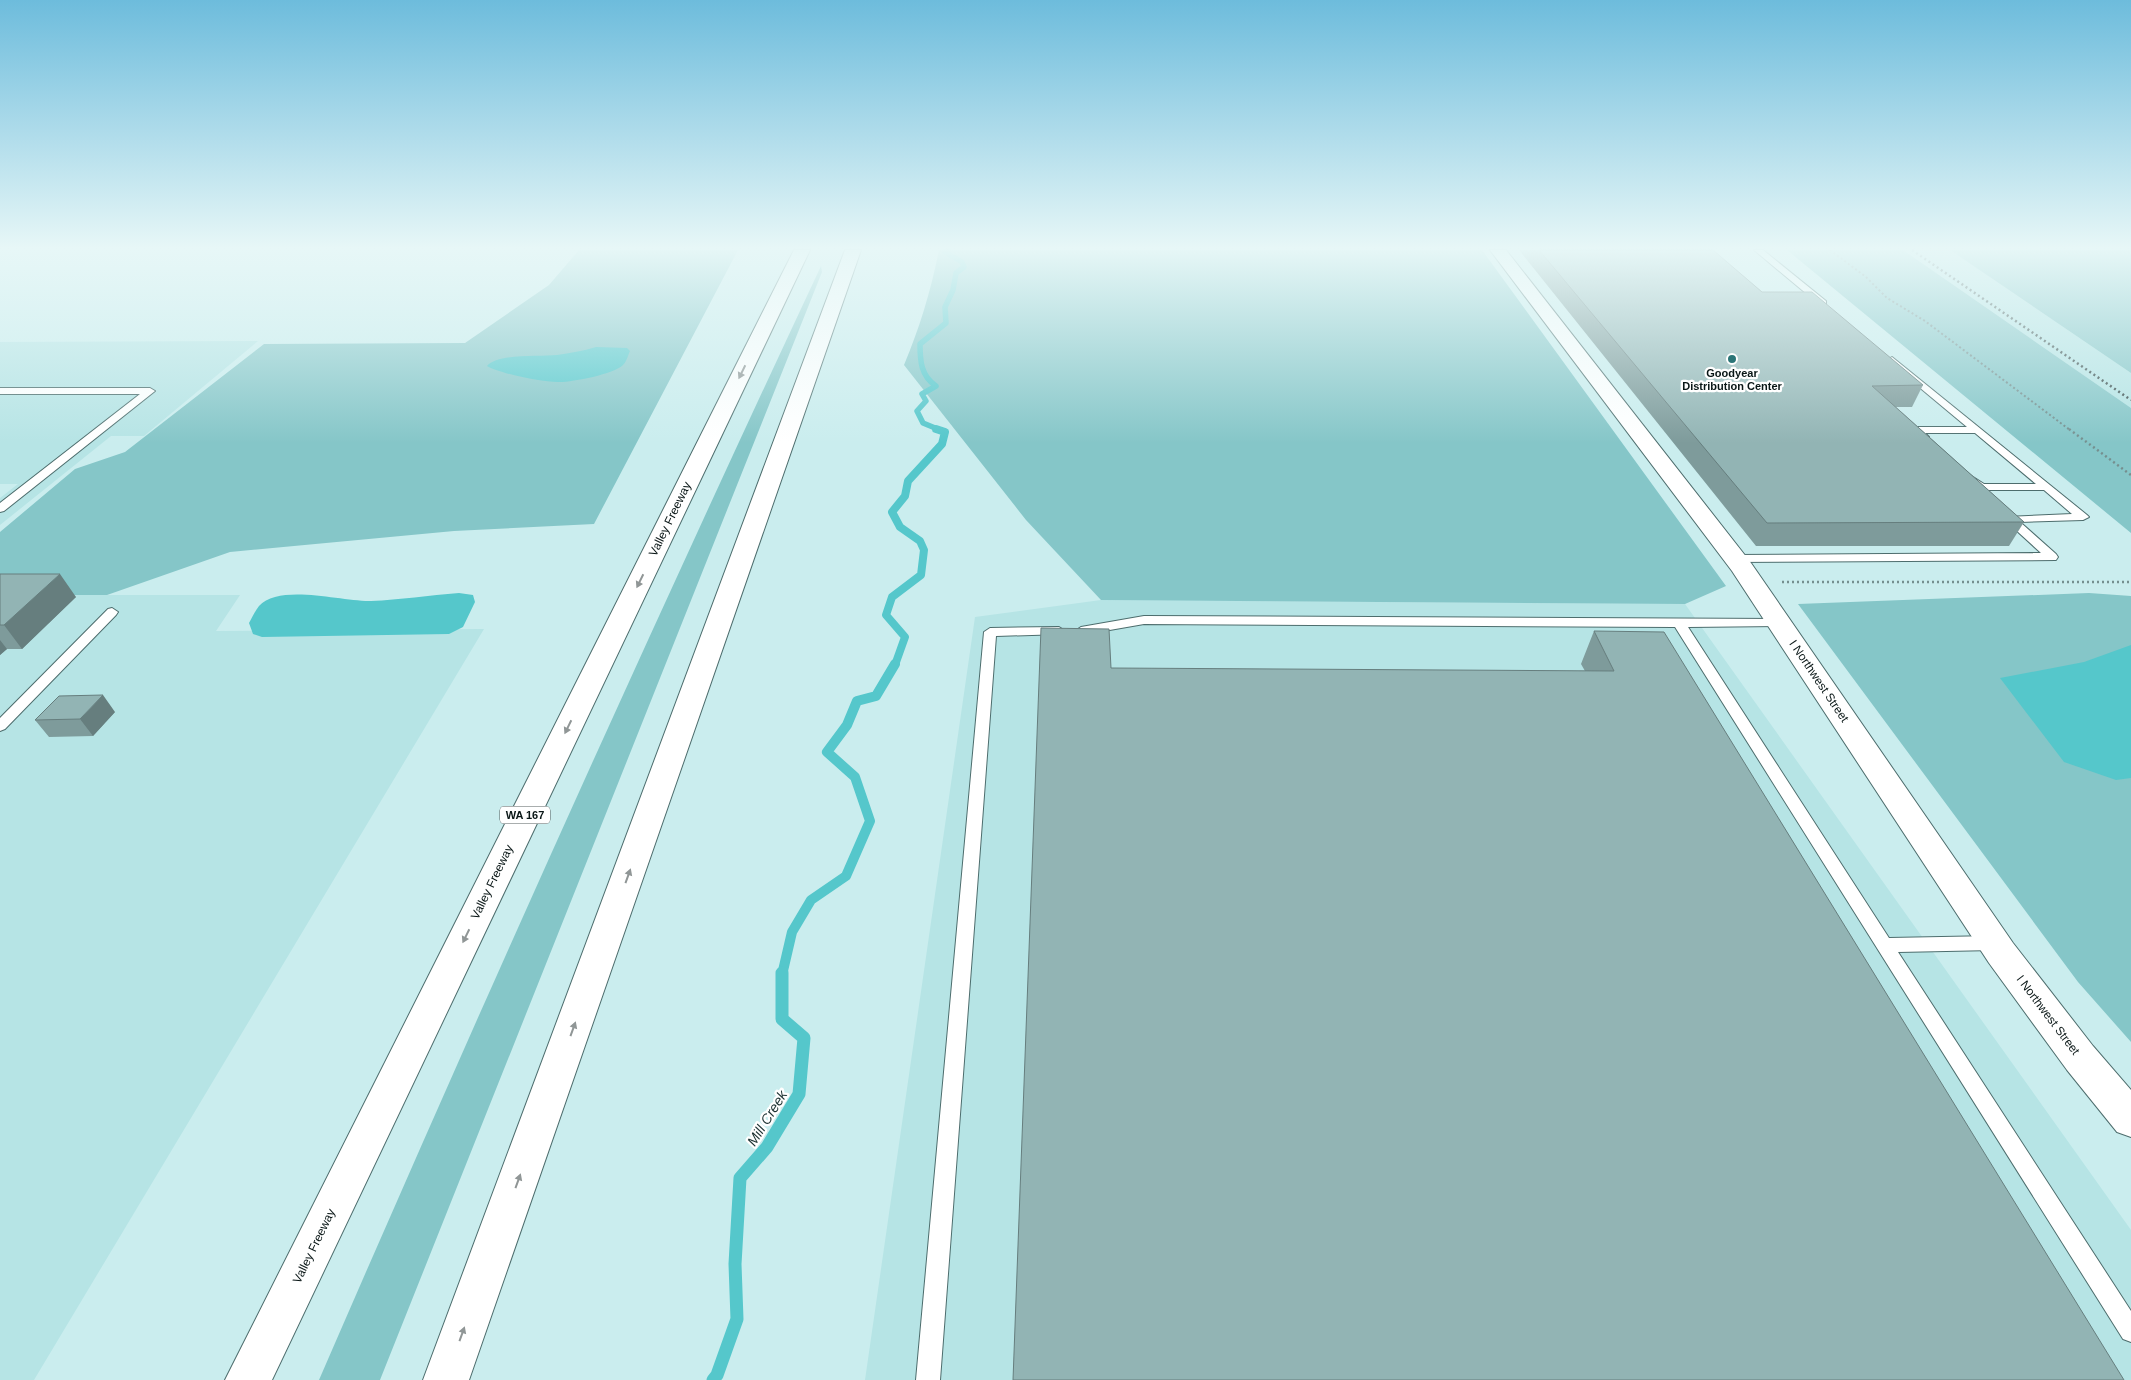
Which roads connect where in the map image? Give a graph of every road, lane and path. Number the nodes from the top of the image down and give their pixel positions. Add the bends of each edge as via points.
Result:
1 (770, 314) edge
2 (830, 314) edge
3 (1548, 314) edge
4 (1913, 314) edge
5 (1887, 355) edge
6 (0, 391) edge
7 (1978, 430) junction
8 (1930, 443) edge
9 (1959, 468) edge
10 (2131, 475) edge
11 (2047, 487) junction
12 (0, 509) edge
13 (1736, 559) junction
14 (1752, 582) junction
15 (2131, 582) edge
16 (112, 612) dead end
17 (1779, 622) junction
18 (1679, 623) junction
19 (0, 726) edge
20 (1995, 943) junction
21 (1885, 945) junction
22 (2131, 1119) edge
23 (2131, 1331) edge
24 (248, 1380) edge
25 (446, 1380) edge
26 (928, 1380) edge

1 -> 24 main road, Valley Freeway / WA 167
25 -> 2 main road
3 - 13 main road, I Northwest Street
4 - 10 path
5 - 7 lane
6 - 12 lane via 150,391
7 - 8 lane via 1915,430
7 - 11 lane
9 - 11 lane via 1981,488
11 - 13 lane via 2083,517 2010,519 2052,557
13 - 14 main road, I Northwest Street
14 - 15 path
14 - 17 main road, I Northwest Street
16 - 19 lane
17 - 18 lane
17 - 20 main road, I Northwest Street
18 - 21 lane
18 - 26 lane via 1144,620 1089,630 990,632
20 - 21 lane
20 - 22 main road, I Northwest Street via 2080,1058
21 - 23 lane

